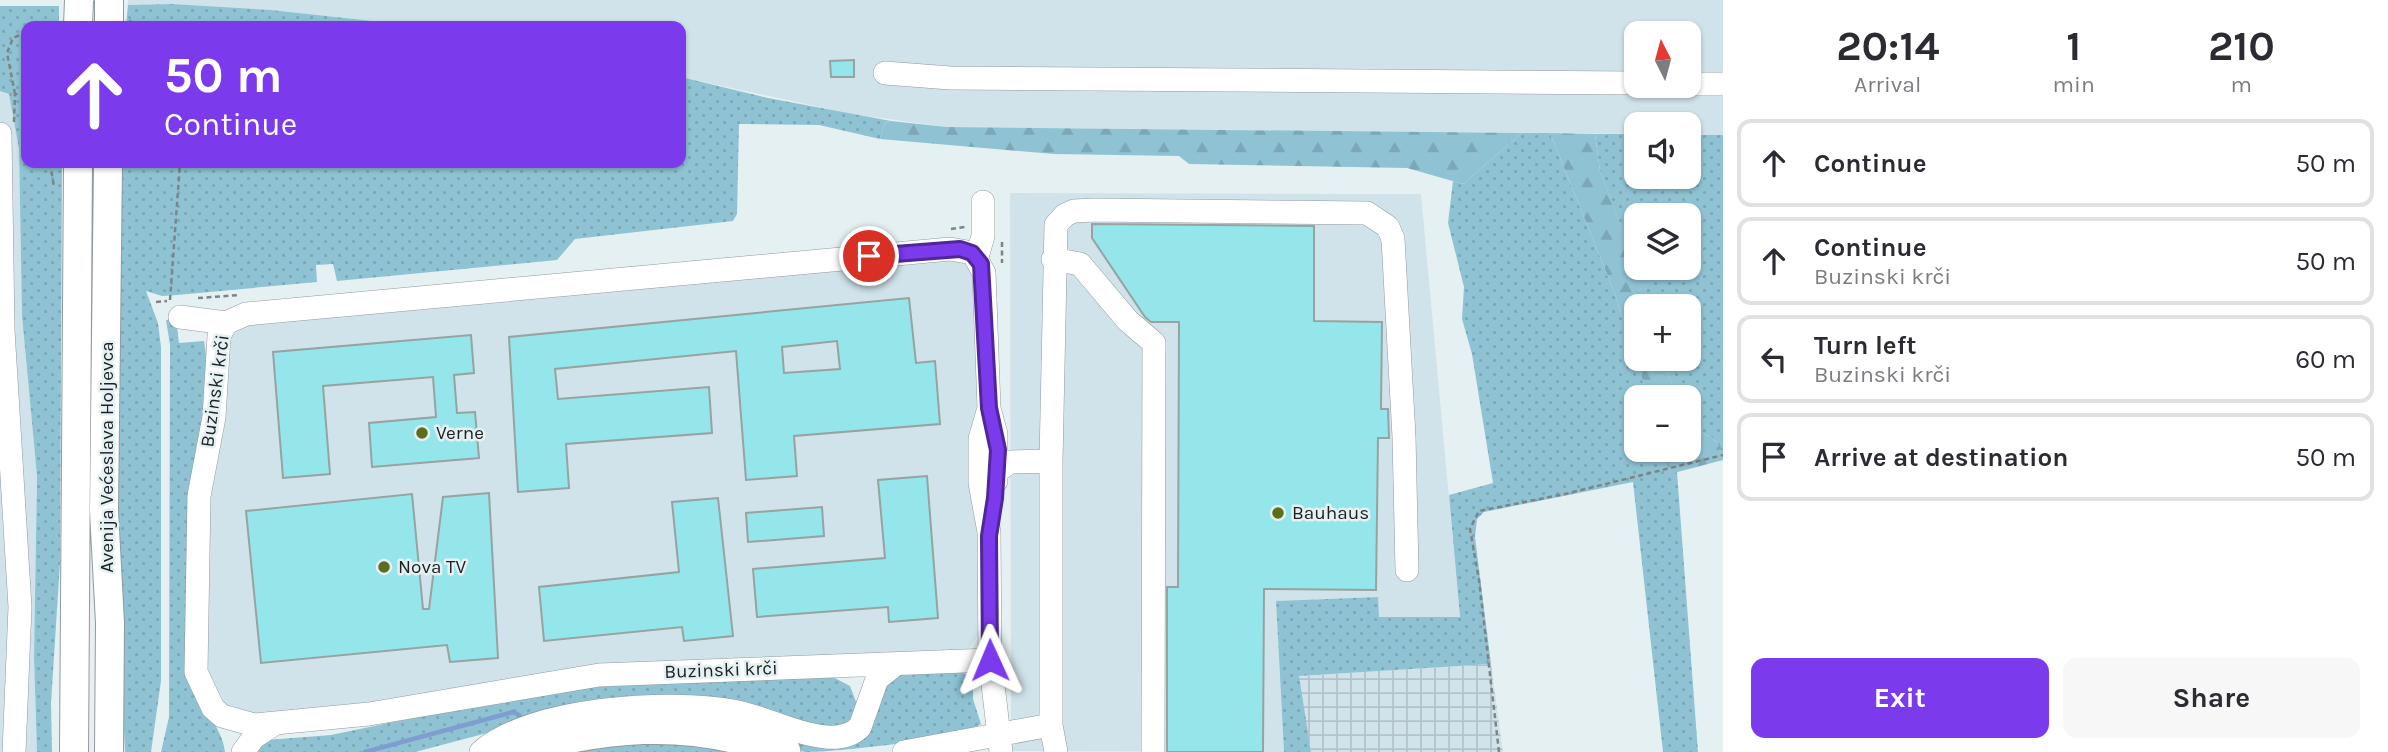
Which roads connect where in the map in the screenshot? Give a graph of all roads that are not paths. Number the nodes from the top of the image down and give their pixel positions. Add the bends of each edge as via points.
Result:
1 (79, 0) edge
2 (109, 0) edge
3 (78, 21) edge
4 (109, 21) edge
5 (884, 73) dead end
6 (1624, 83) edge
7 (1701, 84) edge
8 (1723, 84) edge
9 (1, 137) edge
10 (78, 168) edge
11 (108, 168) edge
12 (983, 202) dead end
13 (977, 257) junction
14 (1053, 259) junction
15 (181, 304) road end
16 (226, 323) junction
17 (985, 418) junction
18 (5, 421) edge
19 (1051, 461) junction
20 (998, 466) junction
21 (1407, 570) dead end
22 (0, 631) edge
23 (19, 646) junction
24 (990, 660) junction
25 (896, 664) junction
26 (832, 667) junction
27 (868, 702) junction
28 (222, 716) junction
29 (275, 723) junction
30 (1051, 725) junction
31 (1000, 742) edge
32 (74, 750) edge
33 (14, 752) edge
34 (109, 752) edge
35 (233, 752) edge
36 (243, 752) edge
37 (481, 752) edge
38 (501, 752) edge
39 (784, 752) edge
40 (904, 752) edge
41 (1056, 752) edge
42 (1153, 752) edge

1 - 3 main road, bridge
2 - 4 main road, bridge
5 - 6 street via 950,78
7 - 8 street
9 - 18 street
10 - 32 main road, Avenija Većeslava Holjevca
11 - 34 main road, Avenija Većeslava Holjevca via 104,511 110,623
12 - 13 street via 983,236
13 - 16 street, Buzinski krči via 950,249 246,314
13 - 17 street via 984,273
14 - 19 street
14 - 21 street via 1056,226 1074,211 1367,213 1379,218 1393,239
14 - 42 street via 1080,264 1128,321 1154,343
15 - 16 street
16 - 28 street, Buzinski krči via 219,336 214,417 199,496 196,672 204,695
17 - 20 street
17 - 20 street
18 - 23 street
19 - 20 street
19 - 30 street
20 - 24 street via 989,533
22 - 23 street
23 - 33 street
24 - 25 street, Buzinski krči
24 - 31 street
25 - 26 street, Buzinski krči
25 - 27 street via 877,679
26 - 27 street via 857,682
26 - 29 street, Buzinski krči via 599,675 382,712
27 - 37 street via 860,727 843,737 813,736 732,711 653,706 574,716 514,731
28 - 29 street, Buzinski krči via 242,724
28 - 35 street
29 - 36 street via 254,737
30 - 31 street
30 - 41 street
31 - 40 street
38 - 39 highway via 586,733 645,726 705,730

